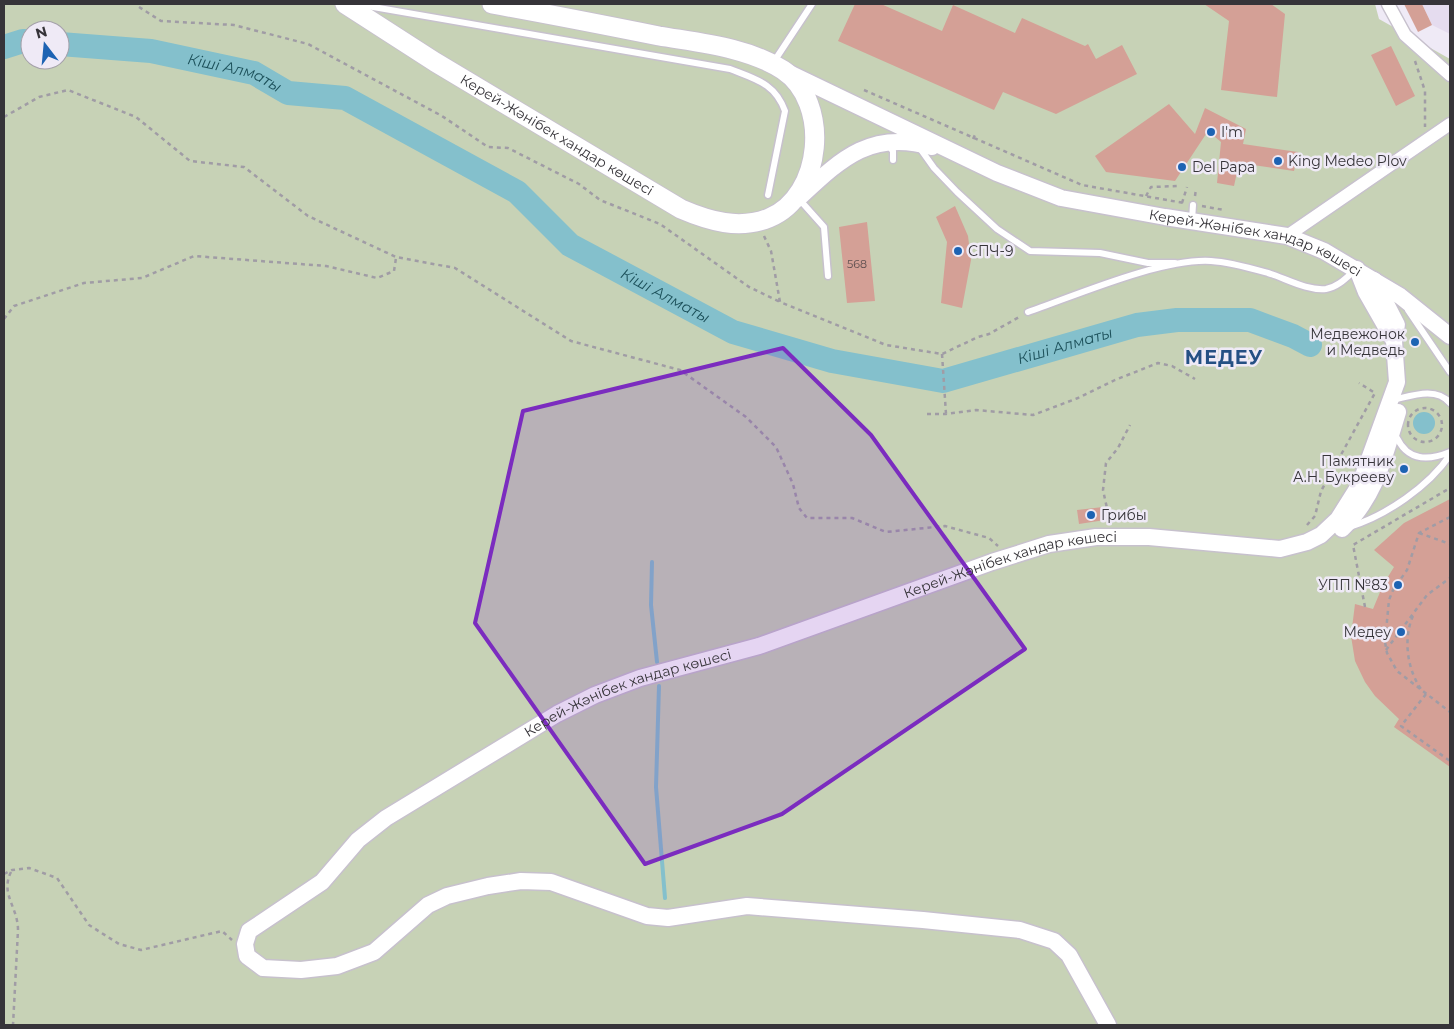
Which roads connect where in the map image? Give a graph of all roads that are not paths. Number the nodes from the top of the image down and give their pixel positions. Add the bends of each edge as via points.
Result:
1 (345, 4) edge
2 (355, 4) edge
3 (492, 4) edge
4 (812, 4) edge
5 (1388, 4) edge
6 (778, 68) junction
7 (1450, 76) edge
8 (1450, 124) edge
9 (885, 143) junction
10 (917, 143) junction
11 (970, 158) junction
12 (893, 160) dead end
13 (768, 195) dead end
14 (799, 198) junction
15 (781, 211) junction
16 (1287, 236) junction
17 (1186, 263) junction
18 (1357, 268) junction
19 (828, 276) dead end
20 (1374, 279) junction
21 (1400, 296) junction
22 (1028, 312) road end
23 (1450, 336) edge
24 (1450, 372) edge
25 (1397, 399) junction
26 (1450, 404) edge
27 (1397, 438) dead end
28 (1450, 454) edge
29 (1334, 530) junction
30 (1108, 1025) edge

1 - 15 main road, Керей-Жәнібек хандар көшесі via 434,62 681,209 721,222 756,222
2 - 13 lane via 730,69 772,88 785,111
3 - 6 main road, Керей-Жәнібек хандар көшесі via 736,50
4 - 6 lane
5 - 7 street via 1405,35
6 - 11 street, Керей-Жәнібек хандар көшесі
6 - 15 main road, Керей-Жәнібек хандар көшесі via 807,99 815,134 805,182
8 - 16 street
9 - 10 street, Керей-Жәнібек хандар көшесі
9 - 12 lane via 893,150
9 - 14 street, Керей-Жәнібек хандар көшесі via 845,157
10 - 11 street, Керей-Жәнібек хандар көшесі
10 - 17 lane via 934,168 957,192 997,229 1030,252 1100,253 1148,263
11 - 16 street, Керей-Жәнібек хандар көшесі via 1024,185 1061,198 1192,213
14 - 15 street, Керей-Жәнібек хандар көшесі
14 - 19 lane via 824,227
16 - 18 street, Керей-Жәнібек хандар көшесі
17 - 18 lane via 1212,261 1326,289 1338,285
17 - 22 lane via 1135,275
18 - 20 street
18 - 25 street, Керей-Жәнібек хандар көшесі via 1366,292 1394,341
20 - 21 street
20 - 25 street, Керей-Жәнібек хандар көшесі via 1406,353 1406,378
21 - 23 street
21 - 24 lane
25 - 26 lane via 1429,393
25 - 29 street, Керей-Жәнібек хандар көшесі via 1360,484
27 - 28 lane via 1410,455 1436,458
28 - 29 lane via 1428,482 1373,518
29 - 30 street, Керей-Жәнібек хандар көшесі via 1280,549 1148,537 1096,537 1049,544 759,646 640,678 595,695 557,714 386,818 358,840 322,882 249,931 245,944 247,956 264,968 301,970 337,966 374,952 428,905 447,896 521,881 551,882 647,916 668,918 747,906 1020,930 1054,940 1070,955

